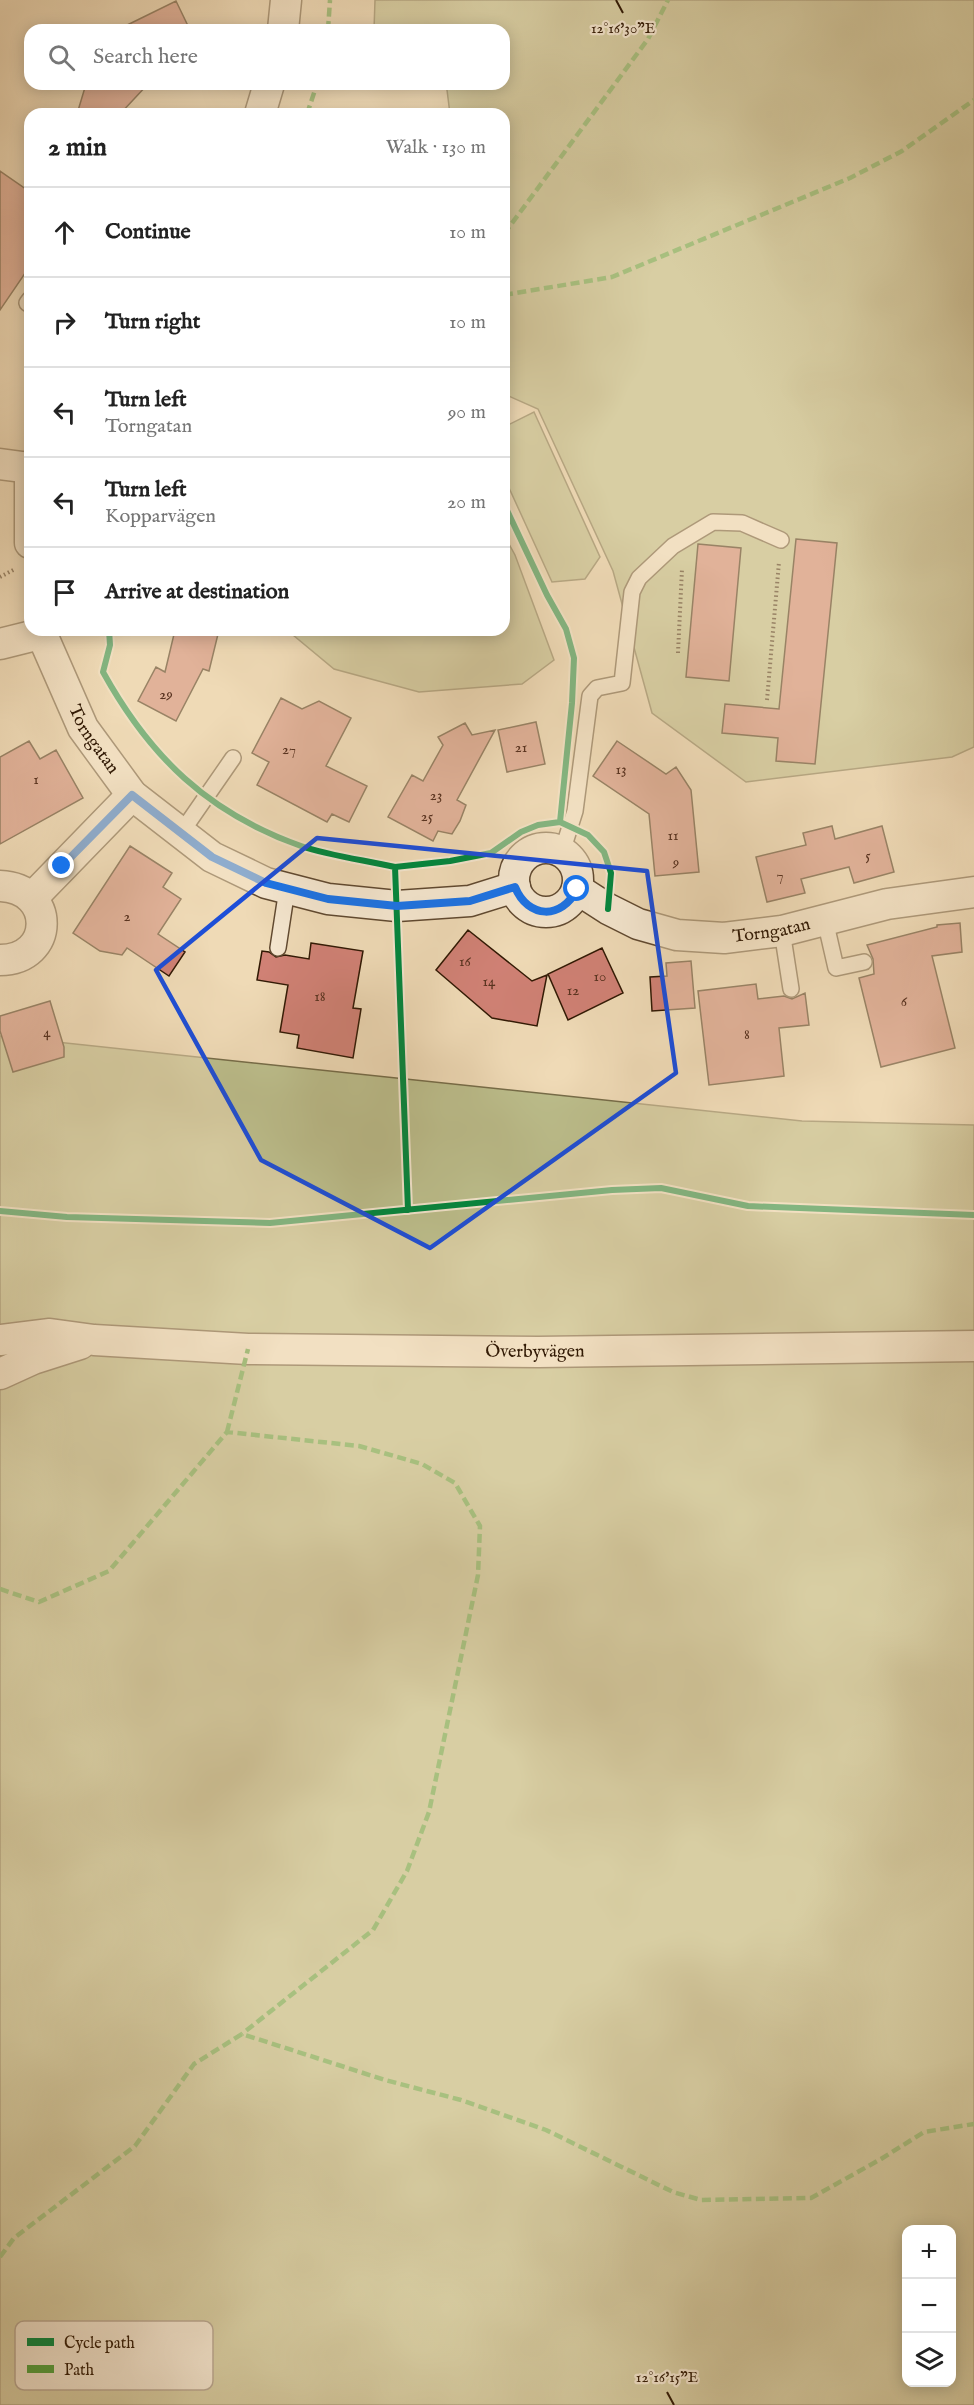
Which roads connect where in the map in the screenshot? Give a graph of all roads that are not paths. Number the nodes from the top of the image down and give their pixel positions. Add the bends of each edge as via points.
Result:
1 (286, 0) edge
2 (284, 24) edge
3 (267, 90) edge
4 (262, 108) edge
5 (0, 464) edge
6 (24, 466) edge
7 (781, 540) road end
8 (27, 636) edge
9 (42, 636) edge
10 (0, 644) edge
11 (233, 758) dead end
12 (132, 795) junction
13 (181, 832) junction
14 (562, 852) junction
15 (0, 886) edge
16 (515, 887) junction
17 (287, 889) junction
18 (577, 889) junction
19 (974, 892) edge
20 (32, 898) junction
21 (825, 920) junction
22 (782, 931) junction
23 (278, 948) dead end
24 (0, 960) edge
25 (864, 962) dead end
26 (790, 989) dead end
27 (0, 1340) edge
28 (94, 1340) junction
29 (974, 1346) edge
30 (0, 1374) edge

1 - 2 street
3 - 4 street
5 - 6 street
7 - 14 lane via 742,523 713,522 673,546 639,578 632,592 622,684 597,688 590,696 575,811
8 - 10 street
9 - 12 street, Torngatan via 83,728
11 - 13 lane
12 - 13 street, Torngatan
12 - 20 street
13 - 17 street, Torngatan via 212,857
14 - 16 street via 542,848 523,858 517,866
14 - 18 street via 576,868
15 - 20 street via 25,891
16 - 17 street, Torngatan via 470,901 397,906 328,899
16 - 18 street via 526,904 545,912 565,906
17 - 23 lane
18 - 22 street, Torngatan via 638,924 677,935 724,938
19 - 21 street, Torngatan via 887,904
20 - 24 street via 42,924 33,948 13,959
21 - 22 street, Torngatan
21 - 25 lane via 836,968
22 - 26 lane
27 - 28 street, Överbyvägen via 50,1334
28 - 29 street, Överbyvägen via 248,1349 538,1352
28 - 30 street, Överbyvägen

